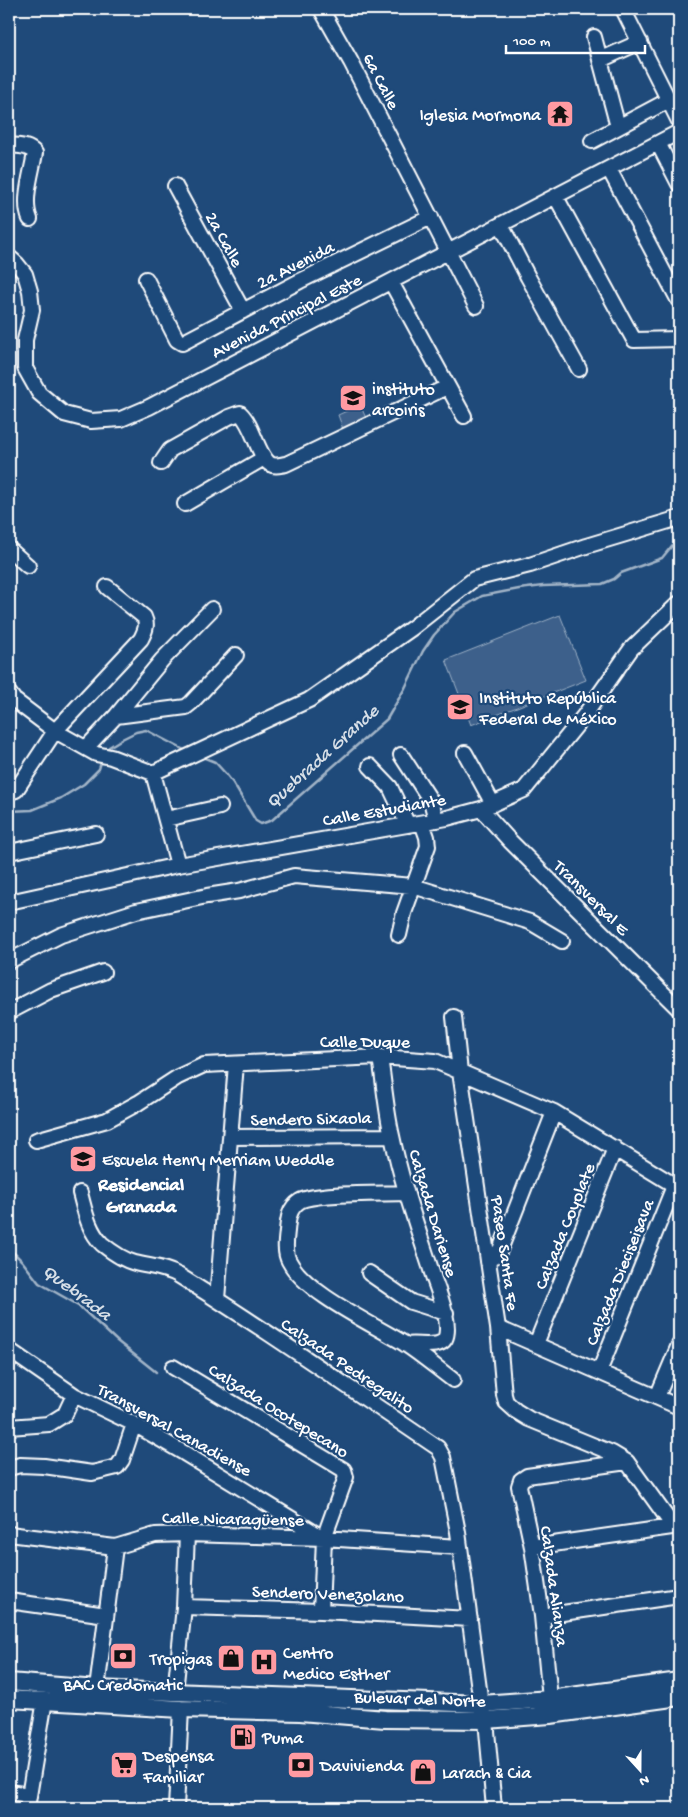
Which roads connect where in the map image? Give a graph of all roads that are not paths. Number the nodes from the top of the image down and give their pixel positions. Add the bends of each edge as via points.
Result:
1 (321, 9) edge
2 (623, 9) edge
3 (594, 37) dead end
4 (640, 42) junction
5 (600, 60) junction
6 (669, 100) junction
7 (679, 121) edge
8 (618, 128) junction
9 (679, 132) edge
10 (592, 141) dead end
11 (658, 144) junction
12 (9, 145) edge
13 (608, 169) junction
14 (679, 184) edge
15 (175, 186) dead end
16 (556, 197) junction
17 (431, 217) junction
18 (30, 219) dead end
19 (501, 225) junction
20 (449, 252) junction
21 (9, 257) edge
22 (146, 279) dead end
23 (392, 282) junction
24 (679, 301) edge
25 (476, 306) dead end
26 (243, 311) junction
27 (679, 339) edge
28 (579, 369) dead end
29 (447, 387) junction
30 (464, 416) dead end
31 (264, 458) junction
32 (161, 463) dead end
33 (185, 504) dead end
34 (679, 518) edge
35 (9, 549) edge
36 (28, 566) dead end
37 (107, 587) dead end
38 (679, 604) edge
39 (212, 609) dead end
40 (236, 655) dead end
41 (9, 693) edge
42 (116, 716) junction
43 (55, 731) junction
44 (91, 751) junction
45 (465, 753) dead end
46 (401, 756) dead end
47 (370, 766) dead end
48 (153, 773) junction
49 (9, 792) edge
50 (487, 806) junction
51 (220, 807) dead end
52 (166, 818) junction
53 (436, 820) junction
54 (415, 824) junction
55 (96, 834) dead end
56 (9, 852) edge
57 (178, 865) junction
58 (413, 886) junction
59 (9, 902) edge
60 (399, 934) dead end
61 (562, 941) dead end
62 (9, 961) edge
63 (103, 972) dead end
64 (679, 1009) edge
65 (9, 1012) edge
66 (454, 1017) dead end
67 (380, 1057) junction
68 (236, 1064) junction
69 (460, 1072) junction
70 (554, 1112) junction
71 (392, 1136) junction
72 (231, 1137) junction
73 (36, 1140) dead end
74 (615, 1148) junction
75 (677, 1187) edge
76 (80, 1192) dead end
77 (406, 1193) junction
78 (488, 1262) junction
79 (369, 1273) dead end
80 (217, 1299) junction
81 (446, 1313) junction
82 (498, 1328) junction
83 (406, 1344) junction
84 (536, 1344) junction
85 (679, 1345) edge
86 (12, 1357) edge
87 (173, 1367) dead end
88 (599, 1372) junction
89 (454, 1380) dead end
90 (74, 1395) junction
91 (657, 1397) junction
92 (679, 1407) edge
93 (134, 1424) junction
94 (9, 1427) edge
95 (627, 1462) junction
96 (9, 1468) edge
97 (676, 1526) edge
98 (9, 1534) edge
99 (186, 1534) junction
100 (324, 1538) junction
101 (115, 1547) junction
102 (459, 1547) junction
103 (532, 1547) junction
104 (679, 1596) edge
105 (9, 1601) edge
106 (184, 1607) junction
107 (321, 1611) junction
108 (106, 1616) junction
109 (542, 1616) junction
110 (470, 1619) junction
111 (679, 1681) edge
112 (9, 1682) edge
113 (176, 1692) junction
114 (97, 1696) junction
115 (679, 1697) edge
116 (9, 1699) edge
117 (550, 1699) junction
118 (45, 1700) junction
119 (482, 1704) junction
120 (182, 1709) junction
121 (486, 1720) junction
122 (9, 1792) edge
123 (28, 1802) edge
124 (176, 1808) edge
125 (494, 1808) edge

1 - 17 street, 6a Calle
2 - 4 street
3 - 5 street
4 - 5 street
4 - 6 street
5 - 8 street
6 - 7 street
6 - 8 street
8 - 10 street
9 - 11 street, Avenida Principal Este
11 - 13 street, Avenida Principal Este
11 - 14 street
12 - 18 street via 26,147 35,153 26,203
13 - 16 street, Avenida Principal Este
13 - 24 street
15 - 26 street, 2a Calle
16 - 19 street, Avenida Principal Este
16 - 27 street via 634,340
17 - 20 street, 6a Calle
17 - 26 street, 2a Avenida
19 - 20 street, Avenida Principal Este
19 - 28 street
20 - 23 street, Avenida Principal Este
20 - 25 street, 6a Calle
21 - 23 street, Avenida Principal Este via 25,274 30,291 32,310 25,340 25,368 39,393 64,414 91,421 122,419 149,407
22 - 26 street, 2a Avenida via 177,340 182,343
23 - 29 street
29 - 30 street
29 - 31 street via 286,464 276,466
31 - 32 street via 247,420 240,413 170,450
31 - 33 street
34 - 48 street via 530,565 474,579 399,638 309,700
35 - 36 street
37 - 43 street via 144,617 146,628 141,639
38 - 50 street, Calle Estudiante via 631,649 584,716 524,790
39 - 42 street via 162,660
40 - 42 street via 186,707
41 - 43 street
42 - 44 street
43 - 44 street
43 - 49 street via 16,790
44 - 48 street
45 - 50 street, Transversal E
46 - 53 street via 431,801
47 - 54 street via 390,787
48 - 52 street
50 - 53 street, Calle Estudiante
50 - 64 street, Transversal E via 510,841
51 - 52 street
52 - 57 street
53 - 54 street, Calle Estudiante
54 - 57 street, Calle Estudiante
54 - 58 street via 427,837 428,846
55 - 56 street
57 - 59 street, Calle Estudiante
58 - 60 street
58 - 61 street via 530,922
58 - 62 street via 294,876 239,891 136,911 61,935
63 - 65 street via 51,990
66 - 69 street, Paseo Santa Fe
67 - 68 street, Calle Duque
67 - 69 street, Calle Duque via 435,1061
67 - 71 street, Calzada Dariense
68 - 72 street
68 - 73 street, Calle Duque via 204,1065 107,1120
69 - 70 street, Calle Duque
69 - 78 street, Paseo Santa Fe
70 - 74 street, Calle Duque
70 - 78 street via 500,1250
71 - 72 street, Sendero Sixaola
71 - 77 street, Calzada Dariense
72 - 80 street
74 - 75 street, Calle Duque
74 - 84 street, Calzada Coyolate
75 - 88 street, Calzada Dieciseisava
76 - 80 street, Calzada Pedregalito via 89,1227 118,1256 170,1270
77 - 81 street, Calzada Dariense
77 - 83 street via 348,1194 301,1201 291,1210 285,1245 288,1260 313,1288
78 - 82 street, Paseo Santa Fe
79 - 81 street via 411,1302
80 - 102 street, Calzada Pedregalito via 438,1448 443,1457
81 - 83 street, Calzada Dariense via 446,1335 440,1344
82 - 84 street, Paseo Santa Fe
82 - 95 street via 506,1402 529,1419
83 - 89 street
84 - 88 street, Paseo Santa Fe
85 - 91 street
86 - 90 street, Transversal Canadiense
87 - 100 street, Calzada Ocotepecano via 344,1470 346,1477
88 - 91 street, Paseo Santa Fe
90 - 93 street, Transversal Canadiense
90 - 94 street via 65,1414 49,1424
91 - 92 street, Paseo Santa Fe
93 - 96 street via 117,1467 92,1473 44,1466
93 - 100 street, Transversal Canadiense
95 - 97 street
95 - 103 street, Calzada Alianza via 527,1476 521,1480 519,1486
97 - 103 street
98 - 101 street, Calle Nicaragüense
99 - 100 street, Calle Nicaragüense
99 - 101 street, Calle Nicaragüense via 155,1535
99 - 106 street
100 - 102 street, Calle Nicaragüense
100 - 107 street, Calzada Ocotepecano
101 - 108 street
102 - 110 street, Calzada Pedregalito
103 - 109 street, Calzada Alianza
104 - 109 street
105 - 108 street
106 - 107 street, Sendero Venezolano
106 - 113 street
107 - 110 street, Sendero Venezolano
108 - 114 street
109 - 117 street, Calzada Alianza
110 - 119 street, Calzada Pedregalito
111 - 117 main road, Bulevar del Norte
112 - 114 main road, Bulevar del Norte
113 - 114 main road, Bulevar del Norte
113 - 119 main road, Bulevar del Norte
114 - 118 main road, Bulevar del Norte
114 - 120 main road, Bulevar del Norte
115 - 121 main road, Bulevar del Norte via 550,1715
116 - 118 main road, Bulevar del Norte
117 - 119 main road, Bulevar del Norte
118 - 123 street
119 - 121 street, Calzada Pedregalito
120 - 121 main road, Bulevar del Norte
120 - 124 street
121 - 125 street, Calzada Pedregalito
122 - 123 street

